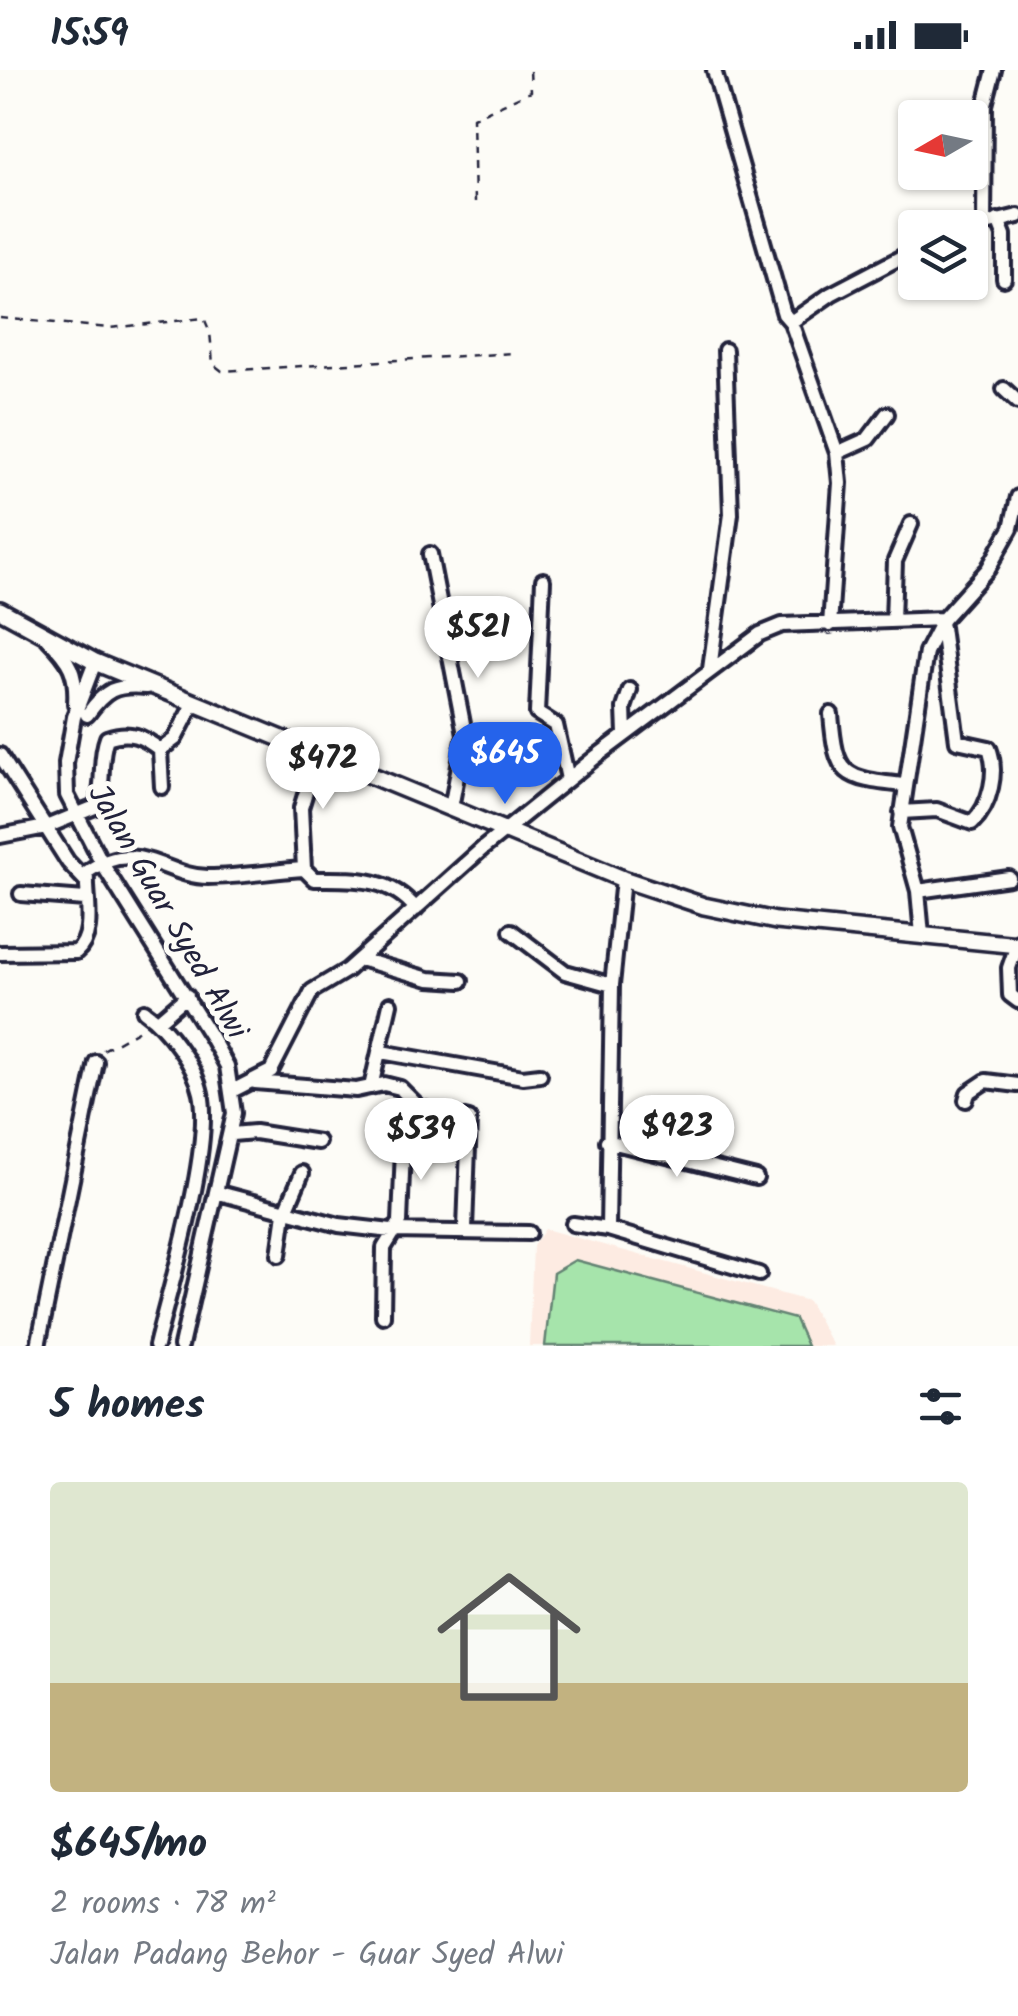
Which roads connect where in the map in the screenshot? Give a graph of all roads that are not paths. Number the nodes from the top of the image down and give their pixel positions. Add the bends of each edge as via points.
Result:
1 (714, 70) edge
2 (994, 70) edge
3 (978, 210) edge
4 (1018, 216) edge
5 (998, 220) junction
6 (988, 223) edge
7 (898, 259) edge
8 (1004, 279) dead end
9 (792, 322) junction
10 (726, 350) dead end
11 (1004, 389) dead end
12 (1018, 402) edge
13 (887, 414) dead end
14 (837, 452) junction
15 (1018, 497) edge
16 (910, 524) dead end
17 (1015, 528) edge
18 (430, 554) dead end
19 (543, 580) dead end
20 (0, 610) edge
21 (943, 619) junction
22 (893, 621) junction
23 (830, 625) junction
24 (48, 638) junction
25 (101, 664) junction
26 (710, 669) junction
27 (158, 688) junction
28 (630, 690) dead end
29 (194, 702) junction
30 (831, 714) dead end
31 (80, 716) junction
32 (625, 734) junction
33 (160, 750) junction
34 (318, 752) junction
35 (0, 755) edge
36 (568, 779) junction
37 (903, 786) junction
38 (162, 788) dead end
39 (451, 808) junction
40 (901, 812) junction
41 (75, 815) junction
42 (46, 826) junction
43 (504, 831) junction
44 (0, 836) edge
45 (102, 864) junction
46 (304, 870) junction
47 (1009, 878) dead end
48 (623, 879) junction
49 (86, 881) junction
50 (918, 891) junction
51 (21, 894) dead end
52 (85, 899) junction
53 (416, 909) junction
54 (511, 931) dead end
55 (922, 934) junction
56 (1018, 944) edge
57 (0, 953) edge
58 (360, 959) junction
59 (462, 981) dead end
60 (612, 984) junction
61 (188, 996) junction
62 (1018, 1001) edge
63 (390, 1004) dead end
64 (144, 1011) dead end
65 (158, 1021) junction
66 (381, 1052) junction
67 (96, 1062) road end
68 (540, 1075) dead end
69 (252, 1082) junction
70 (1018, 1085) edge
71 (372, 1087) junction
72 (232, 1092) junction
73 (966, 1100) dead end
74 (420, 1108) junction
75 (232, 1134) junction
76 (608, 1141) junction
77 (318, 1142) dead end
78 (302, 1173) dead end
79 (756, 1178) dead end
80 (219, 1193) junction
81 (285, 1213) junction
82 (573, 1224) dead end
83 (465, 1229) junction
84 (608, 1229) junction
85 (391, 1232) junction
86 (529, 1233) dead end
87 (280, 1256) dead end
88 (175, 1263) junction
89 (200, 1267) junction
90 (759, 1274) dead end
91 (383, 1316) dead end
92 (38, 1346) edge
93 (156, 1346) edge
94 (181, 1346) edge

1 - 9 street via 784,314
2 - 3 street
4 - 5 street
5 - 6 street
5 - 8 street
7 - 9 street
9 - 14 street
10 - 26 street via 730,514
11 - 12 street
13 - 14 street via 868,439
14 - 23 street
15 - 17 street
16 - 22 street via 895,561
17 - 21 street
18 - 39 street via 465,734
19 - 36 street via 538,713 556,725
20 - 24 main road
21 - 22 street
21 - 37 street via 926,652
21 - 40 street via 957,741 989,748 996,770 972,823 937,810
22 - 23 street
23 - 26 street via 782,625
24 - 25 main road
24 - 31 street via 70,662
25 - 27 main road
25 - 31 street, Jalan Guar Syed Alwi
26 - 32 street
27 - 29 main road
27 - 31 street via 124,684 106,690
28 - 32 street
29 - 33 street via 175,739
29 - 34 main road
30 - 37 street via 842,770 856,780
31 - 41 street, Jalan Guar Syed Alwi via 65,776
32 - 36 street
33 - 38 street
33 - 41 street via 136,734 107,738 100,797 95,807
34 - 39 main road
34 - 46 street via 301,808
35 - 42 street
36 - 43 street
37 - 40 street
39 - 43 main road
40 - 50 street
41 - 42 street
41 - 45 street, Jalan Guar Syed Alwi
42 - 44 street
42 - 49 street
43 - 48 main road
43 - 53 street
45 - 46 street via 148,858 208,877
45 - 49 street via 86,872
45 - 61 street, Jalan Guar Syed Alwi
46 - 53 street via 314,879 369,879 402,894
47 - 50 street
48 - 55 main road via 776,921
48 - 60 street
49 - 52 street
50 - 55 street
51 - 52 street
52 - 57 street via 89,926 76,952
53 - 58 street
54 - 60 street via 565,972
55 - 56 main road
56 - 62 street via 1008,983
58 - 59 street
58 - 69 street via 312,990 270,1071
60 - 76 street
61 - 65 street
61 - 72 street, Jalan Guar Syed Alwi via 226,1066
63 - 66 street
64 - 65 street
65 - 88 street via 194,1076 203,1117
66 - 68 street
66 - 71 street
67 - 92 street
69 - 71 street
69 - 72 street
70 - 73 street via 986,1081
71 - 74 street via 400,1088
72 - 75 street, Jalan Guar Syed Alwi
74 - 83 street via 469,1119 472,1126
74 - 85 street via 402,1149 400,1222
75 - 77 street
75 - 80 street, Jalan Guar Syed Alwi
76 - 79 street
76 - 84 street
78 - 81 street
80 - 81 street
80 - 89 street, Jalan Guar Syed Alwi
81 - 85 street
81 - 87 street
82 - 84 street
83 - 85 street
83 - 86 street
84 - 90 street
85 - 91 street via 380,1274
88 - 89 street
88 - 93 street
89 - 94 street, Jalan Guar Syed Alwi

